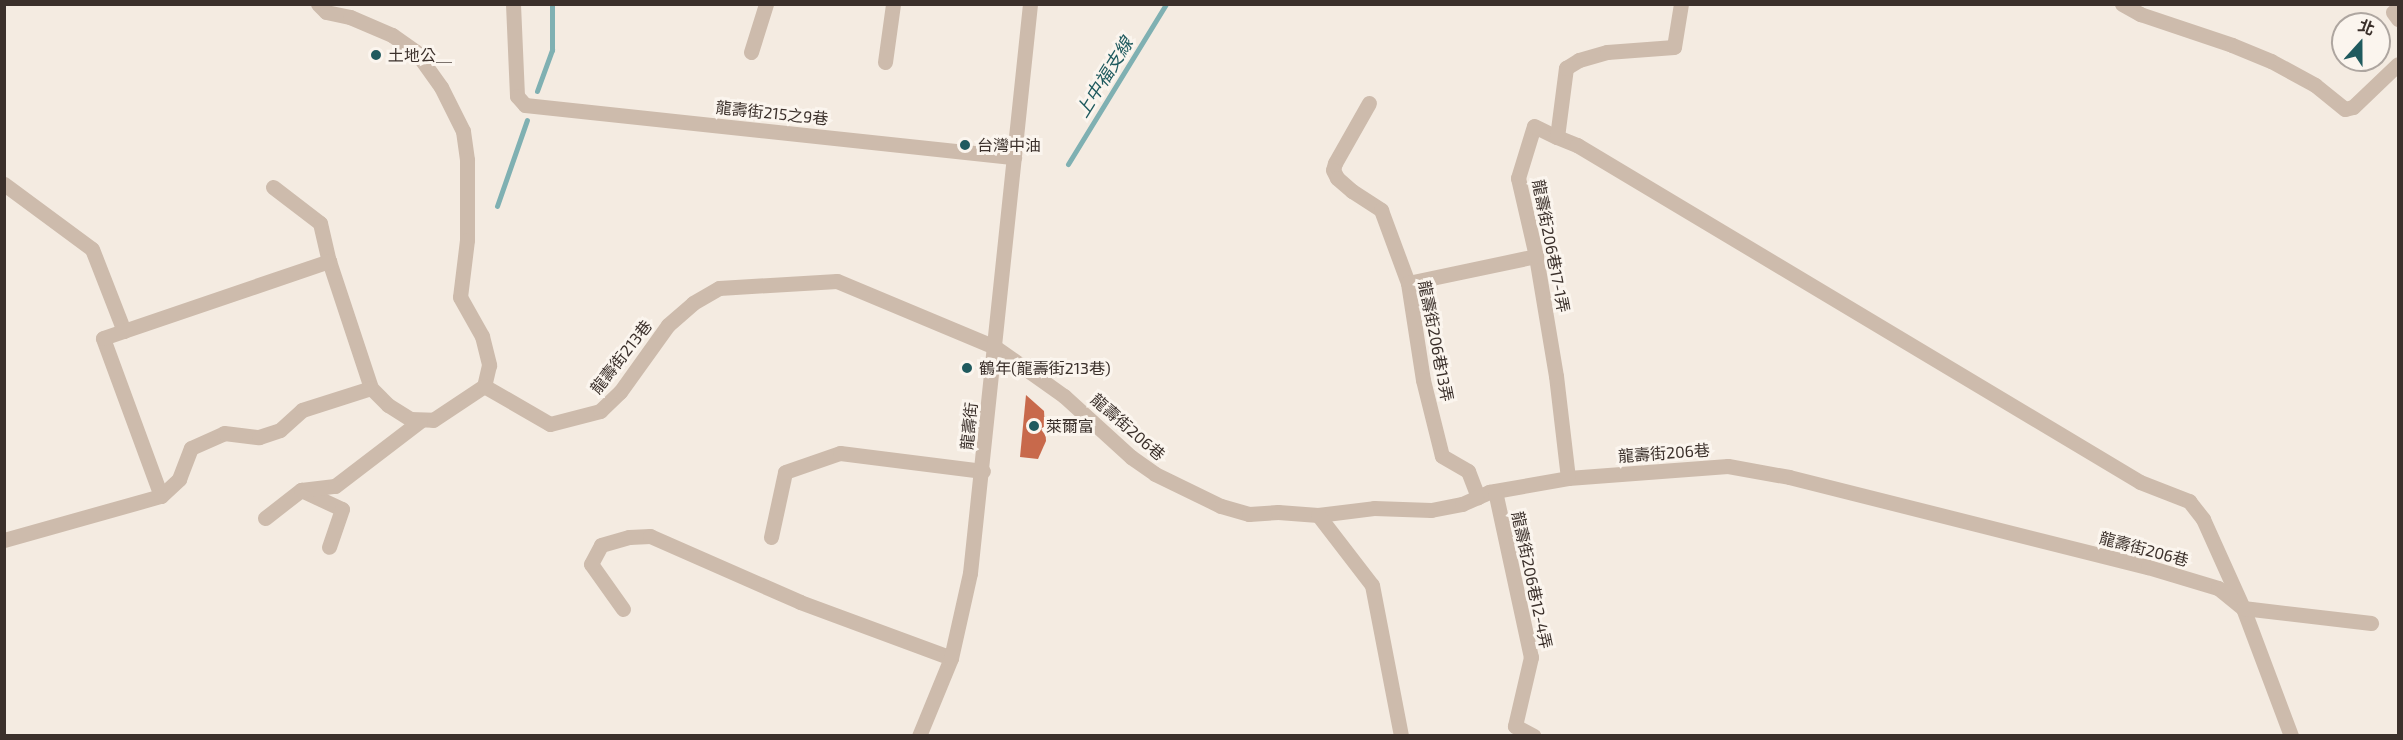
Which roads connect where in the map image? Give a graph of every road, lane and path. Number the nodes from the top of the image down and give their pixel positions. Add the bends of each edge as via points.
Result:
1 (318, 4) edge
2 (513, 4) edge
3 (766, 4) edge
4 (893, 4) edge
5 (1030, 4) edge
6 (1681, 4) edge
7 (2122, 4) edge
8 (752, 52) dead end
9 (885, 62) dead end
10 (2398, 64) edge
11 (1369, 103) dead end
12 (1557, 137) junction
13 (1014, 157) junction
14 (4, 184) edge
15 (273, 187) dead end
16 (1536, 256) junction
17 (329, 261) junction
18 (1408, 283) junction
19 (124, 331) junction
20 (995, 347) junction
21 (484, 386) junction
22 (371, 388) junction
23 (420, 420) junction
24 (983, 471) junction
25 (1569, 478) junction
26 (300, 490) junction
27 (1495, 491) junction
28 (161, 496) junction
29 (1478, 497) junction
30 (1318, 515) junction
31 (265, 518) dead end
32 (771, 537) dead end
33 (4, 540) edge
34 (329, 547) dead end
35 (2243, 608) junction
36 (623, 609) dead end
37 (2372, 623) dead end
38 (951, 658) junction
39 (920, 735) edge
40 (1401, 735) edge
41 (1534, 735) edge
42 (2291, 735) edge

1 - 21 street via 326,12 350,17 392,35 416,52 441,87 462,131 467,160 467,240 459,297 482,336 489,365
2 - 13 street, 龍壽街215之9巷 via 517,96 525,105
3 - 8 street
4 - 9 street
5 - 13 street, 龍壽街
6 - 12 street via 1674,47 1607,52 1566,68
7 - 10 street via 2271,61 2315,85 2344,109 2353,107
11 - 18 street, 龍壽街206巷13弄 via 1334,170 1352,191 1381,210
12 - 16 street, 龍壽街206巷17-1弄 via 1534,126 1518,178
12 - 35 street via 1577,145 2140,482 2189,501 2203,519
13 - 20 street, 龍壽街
14 - 19 street via 92,249
15 - 17 street via 320,223
16 - 18 street
16 - 25 street, 龍壽街206巷17-1弄
17 - 19 street
17 - 22 street
18 - 29 street, 龍壽街206巷13弄 via 1423,380 1442,456 1468,471
19 - 28 street via 103,338
20 - 21 street, 龍壽街213巷 via 837,282 719,288 693,303 668,325 620,392 600,411 550,424
20 - 24 street, 龍壽街
20 - 30 street, 龍壽街206巷 via 1064,396 1131,457 1190,493 1250,514
21 - 23 street via 433,420
22 - 23 street via 388,405 410,419
22 - 28 street via 302,410 280,430 259,437 224,434 192,448 179,479
23 - 26 street via 335,486
24 - 32 street via 840,453 785,472
24 - 38 street, 龍壽街 via 970,573
25 - 27 street, 龍壽街206巷
25 - 35 street, 龍壽街206巷 via 1728,466 1789,477 2148,567 2218,588
26 - 31 street
26 - 34 street via 342,509
27 - 29 street, 龍壽街206巷
27 - 41 street, 龍壽街206巷12-4弄 via 1531,657 1515,726
28 - 33 street
29 - 30 street, 龍壽街206巷 via 1431,510 1374,508
30 - 40 street via 1372,585
35 - 37 street
35 - 42 street
36 - 38 street via 591,564 601,545 650,536 800,602
38 - 39 street, 龍壽街

